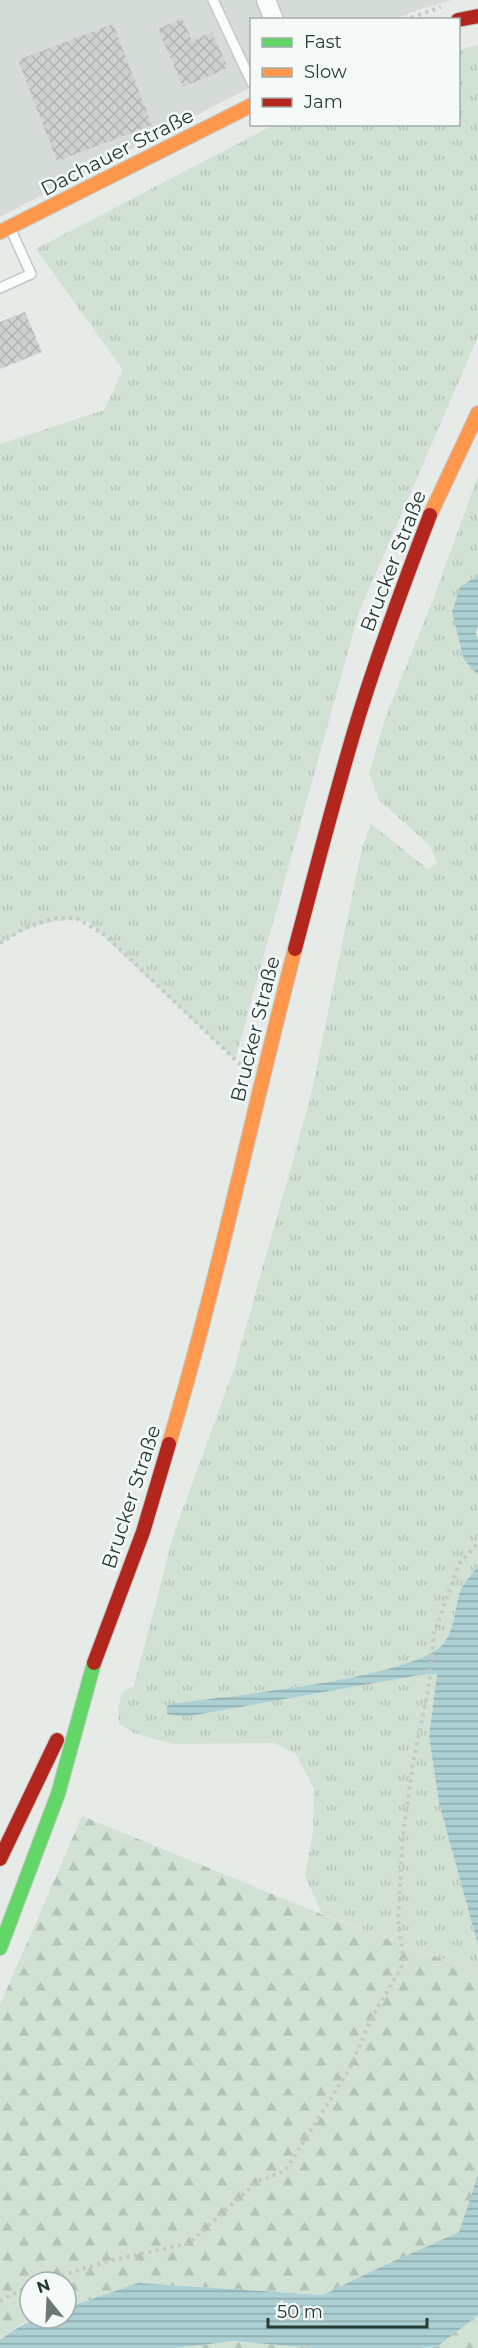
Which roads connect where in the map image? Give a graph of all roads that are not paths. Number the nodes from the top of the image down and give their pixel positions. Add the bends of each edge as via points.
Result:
1 (213, 0) edge
2 (266, 0) edge
3 (478, 16) edge
4 (273, 18) edge
5 (460, 20) edge
6 (250, 79) edge
7 (250, 106) edge
8 (5, 230) edge
9 (0, 288) edge
10 (478, 413) edge
11 (94, 1663) junction
12 (0, 1860) edge
13 (0, 1948) edge

1 - 6 lane
2 - 4 street
3 - 5 main road
7 - 8 main road, Dachauer Straße
8 - 9 lane via 31,274
10 - 11 main road, Brucker Straße via 432,509 388,623 328,818 199,1343 143,1532
11 - 12 main road
11 - 13 main road via 58,1794

